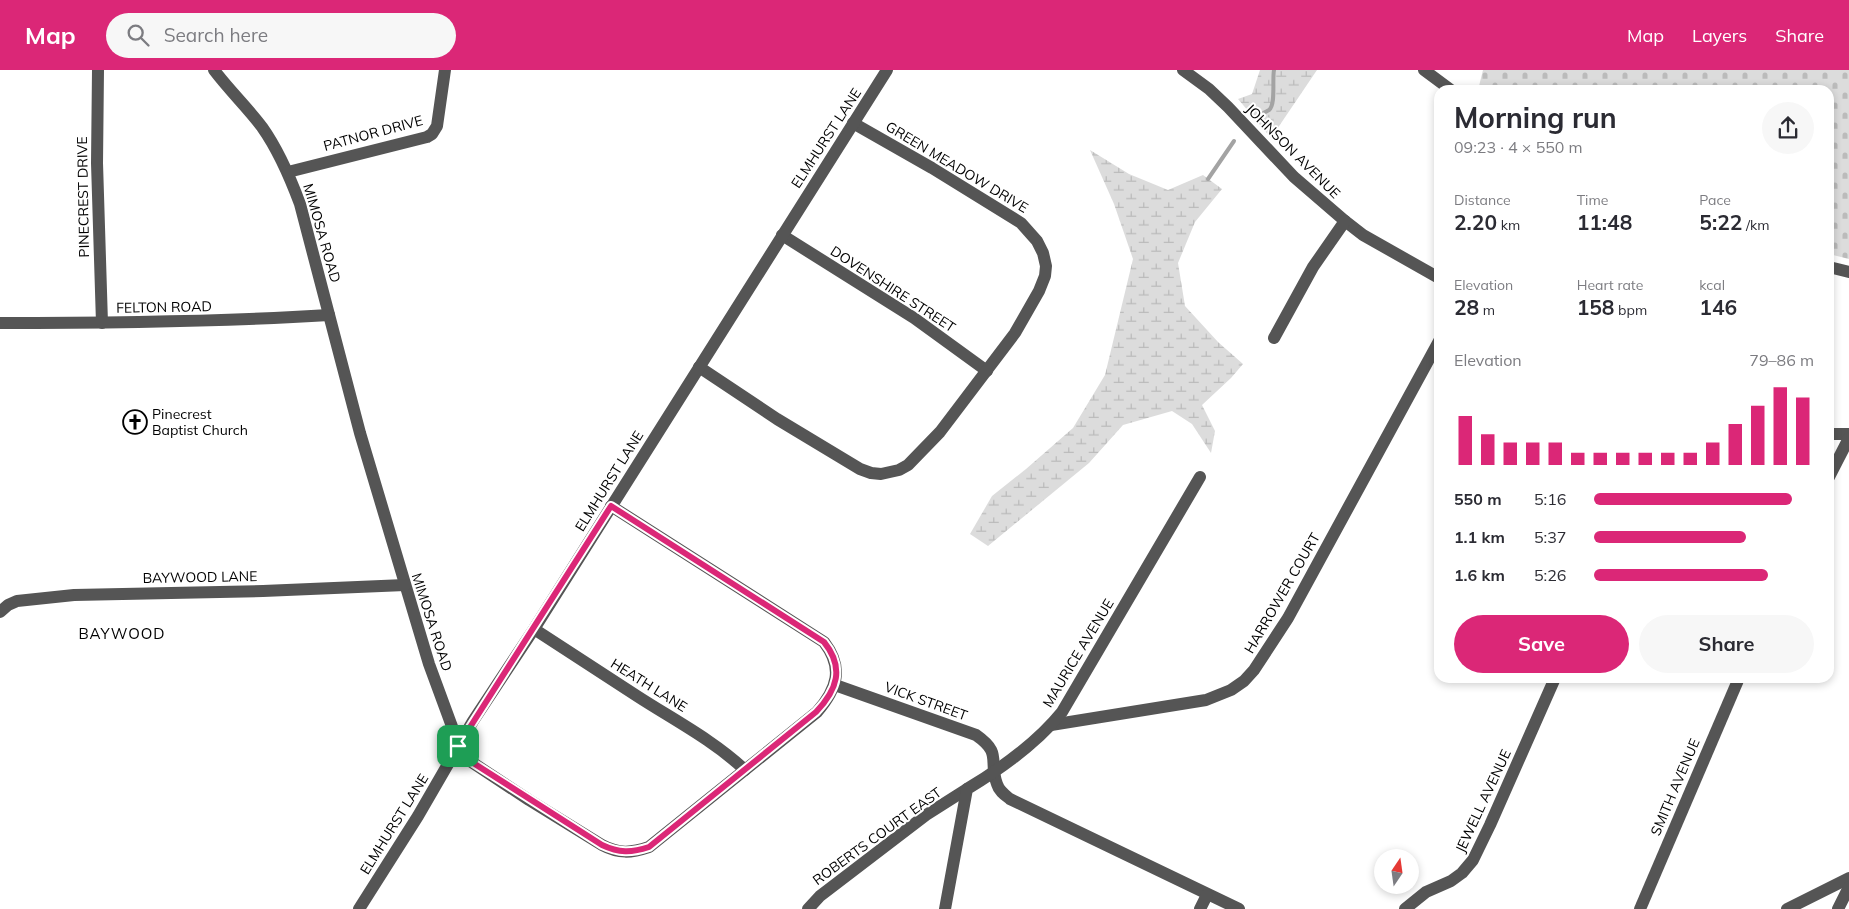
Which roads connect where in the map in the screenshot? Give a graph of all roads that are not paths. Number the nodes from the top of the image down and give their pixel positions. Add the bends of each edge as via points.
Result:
1 (98, 70) edge
2 (214, 70) edge
3 (445, 70) edge
4 (887, 70) edge
5 (1183, 70) edge
6 (1424, 70) edge
7 (1444, 85) edge
8 (853, 123) junction
9 (288, 172) junction
10 (1345, 222) junction
11 (782, 235) junction
12 (1834, 268) edge
13 (1849, 272) edge
14 (1434, 275) edge
15 (329, 315) junction
16 (0, 323) edge
17 (102, 323) junction
18 (1274, 338) dead end
19 (1434, 350) edge
20 (698, 367) junction
21 (987, 371) junction
22 (1834, 434) edge
23 (1849, 434) edge
24 (1849, 438) edge
25 (1834, 467) edge
26 (1200, 477) dead end
27 (611, 506) junction
28 (405, 585) junction
29 (0, 612) edge
30 (534, 629) junction
31 (1553, 683) edge
32 (1738, 683) edge
33 (835, 685) junction
34 (1051, 726) junction
35 (458, 746) junction
36 (745, 770) junction
37 (995, 772) junction
38 (967, 790) junction
39 (1849, 878) edge
40 (1849, 887) edge
41 (1207, 895) junction
42 (360, 909) edge
43 (808, 909) edge
44 (945, 909) edge
45 (1200, 909) edge
46 (1239, 909) edge
47 (1405, 909) edge
48 (1640, 909) edge
49 (1787, 909) edge
50 (1838, 909) edge

1 - 17 street, PINECREST DRIVE via 97,173
2 - 9 street, MIMOSA ROAD via 262,127
3 - 9 street, PATNOR DRIVE via 437,126 432,134
4 - 8 street, ELMHURST LANE
5 - 10 street, JOHNSON AVENUE via 1209,89 1294,177
6 - 7 street
8 - 11 street, ELMHURST LANE
8 - 21 street, GREEN MEADOW DRIVE via 1013,218 1037,241 1046,266 1045,276 1020,325
9 - 15 street, MIMOSA ROAD via 300,204
10 - 14 street, JOHNSON AVENUE
10 - 18 street via 1312,267
11 - 20 street, ELMHURST LANE
11 - 21 street, DOVENSHIRE STREET via 914,318
12 - 13 street
15 - 17 street, FELTON ROAD
15 - 28 street, MIMOSA ROAD
16 - 17 street, FELTON ROAD
19 - 34 street, HARROWER COURT via 1288,618 1244,681 1206,700
20 - 21 street, GREEN MEADOW DRIVE via 860,469 881,474 908,465 940,432
20 - 27 street, ELMHURST LANE
22 - 23 street
24 - 25 street
26 - 34 street, MAURICE AVENUE
27 - 30 street, ELMHURST LANE
27 - 33 street via 824,642 834,660
28 - 29 street, BAYWOOD LANE via 74,595 17,601
28 - 35 street, MIMOSA ROAD
30 - 35 street, ELMHURST LANE
30 - 36 street, HEATH LANE via 712,742
31 - 47 street, JEWELL AVENUE via 1473,860 1451,881 1426,892
32 - 48 street, SMITH AVENUE
33 - 36 street, MIMOSA ROAD via 816,712
33 - 37 street, VICK STREET via 976,735 988,743 994,756
34 - 37 street, MAURICE AVENUE
35 - 36 street, MIMOSA ROAD via 467,759 529,800 602,845 624,853 649,847
35 - 42 street, ELMHURST LANE
37 - 38 street, MAURICE AVENUE
37 - 41 street, VICK STREET via 996,784 1010,799
38 - 43 street, ROBERTS COURT EAST via 926,815 820,896
38 - 44 street
39 - 49 street
40 - 50 street
41 - 45 street
41 - 46 street, VICK STREET

